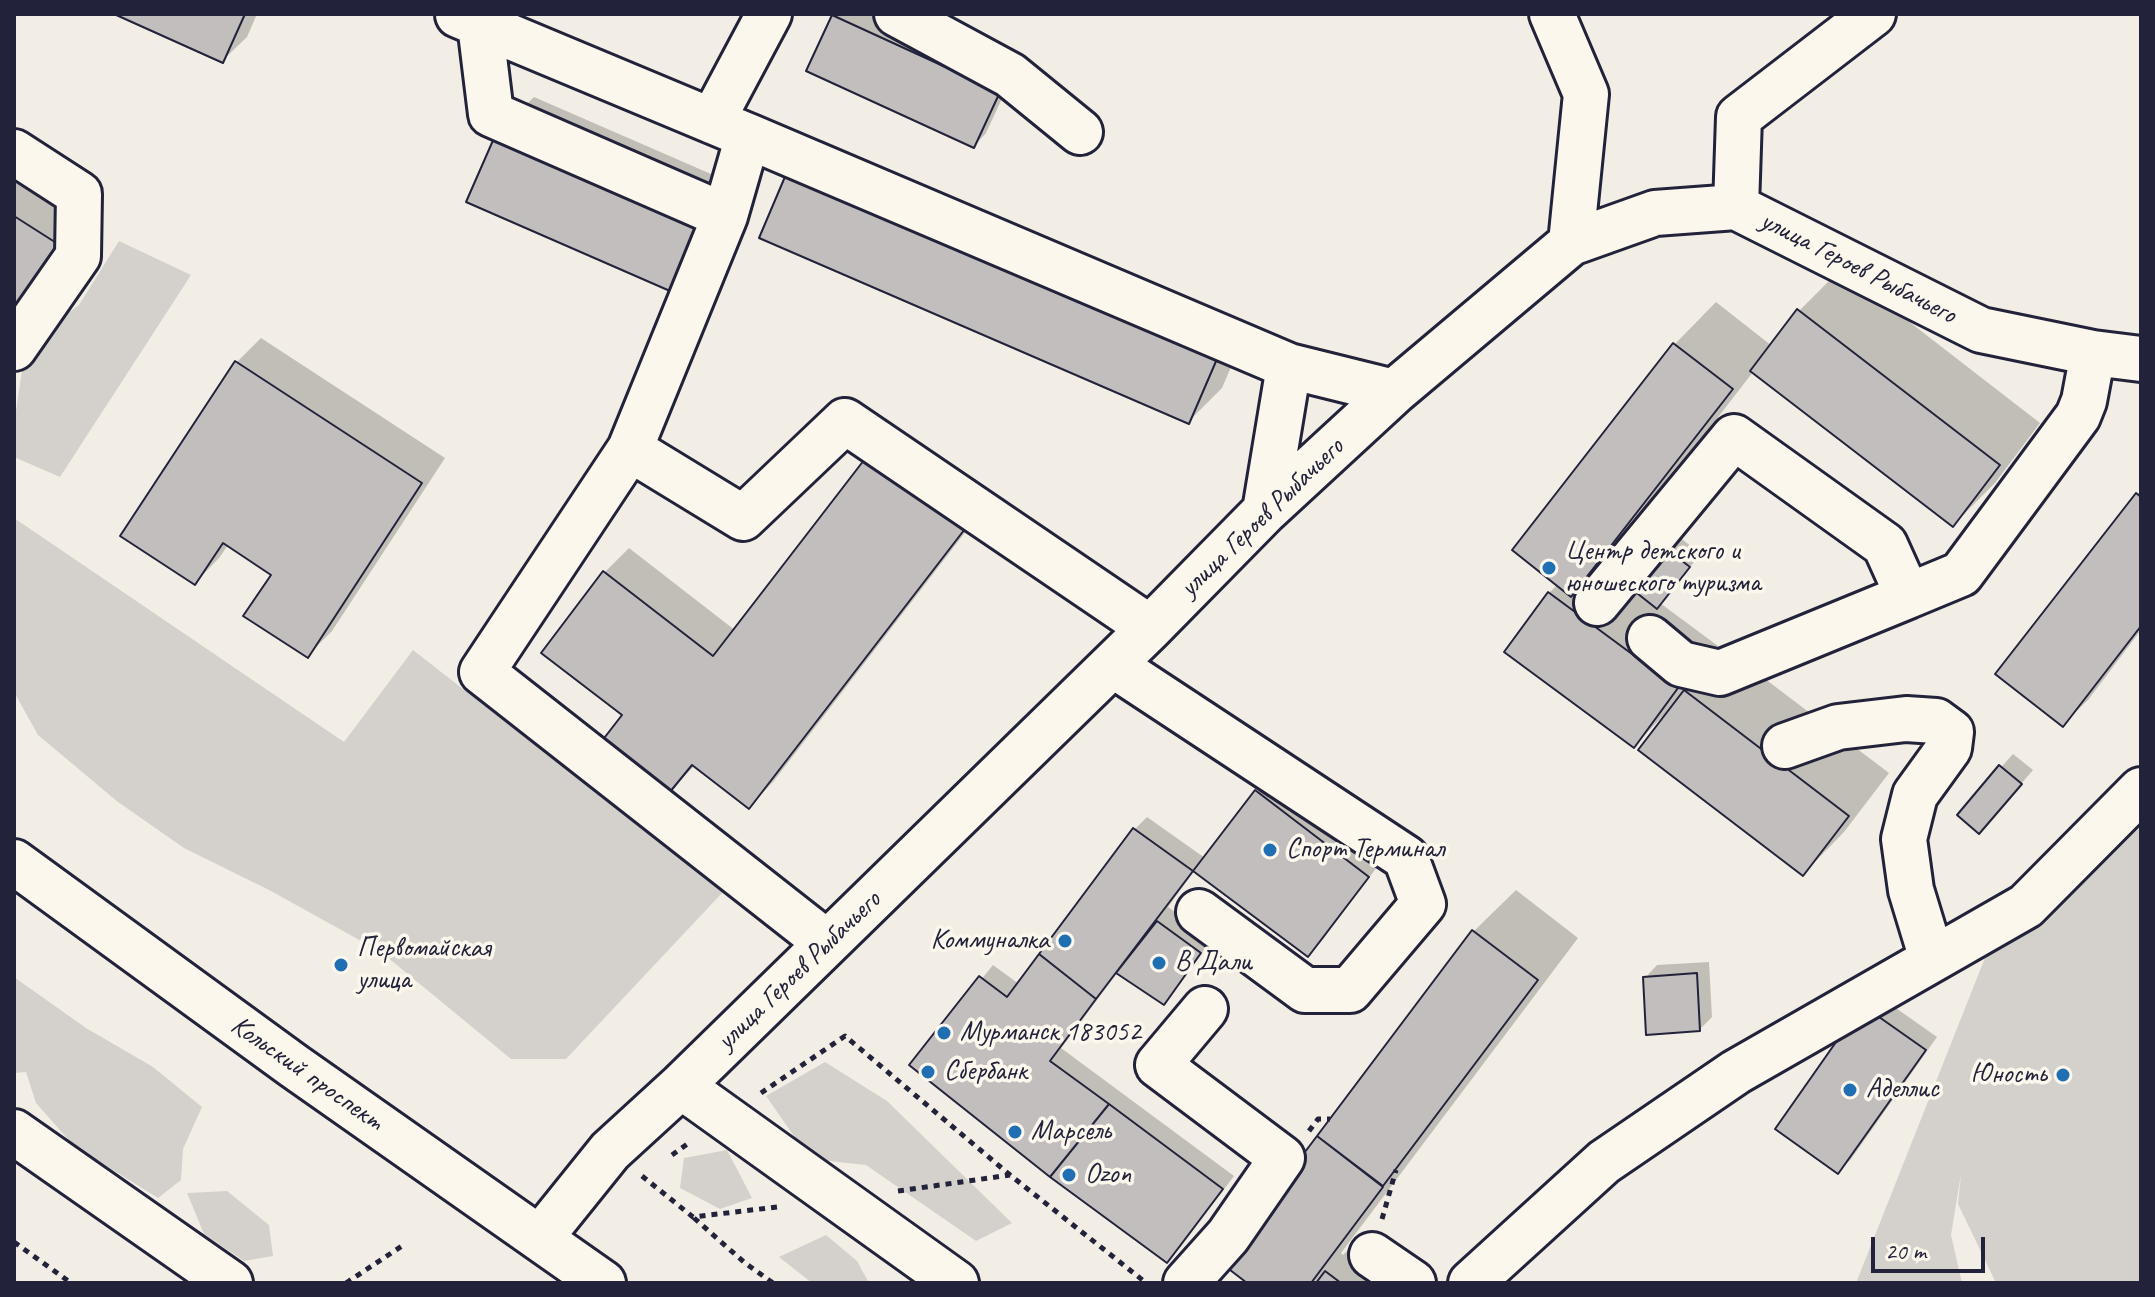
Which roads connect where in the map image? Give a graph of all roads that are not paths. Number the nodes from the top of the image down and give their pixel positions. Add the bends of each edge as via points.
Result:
1 (769, 14) edge
2 (897, 14) edge
3 (1552, 14) edge
4 (1873, 14) edge
5 (468, 19) edge
6 (730, 129) junction
7 (1080, 132) dead end
8 (14, 152) edge
9 (1736, 207) junction
10 (725, 216) junction
11 (1571, 243) junction
12 (14, 348) edge
13 (2093, 353) junction
14 (2141, 359) edge
15 (1289, 366) junction
16 (1394, 392) junction
17 (630, 449) junction
18 (1265, 511) junction
19 (1908, 596) junction
20 (1597, 603) dead end
21 (1150, 628) junction
22 (1650, 638) dead end
23 (1113, 665) junction
24 (1785, 746) dead end
25 (2141, 790) edge
26 (14, 862) edge
27 (1199, 912) dead end
28 (827, 943) junction
29 (1932, 959) junction
30 (1205, 1009) dead end
31 (681, 1086) junction
32 (14, 1132) edge
33 (540, 1238) junction
34 (1372, 1255) road end
35 (230, 1283) edge
36 (603, 1283) edge
37 (956, 1283) edge
38 (1186, 1283) edge
39 (1413, 1283) edge
40 (1471, 1283) edge

1 - 6 street
2 - 7 street via 1010,75
3 - 11 street via 1586,94
4 - 9 street via 1739,117
5 - 6 street
5 - 10 street via 491,114
6 - 10 street
6 - 15 street
8 - 12 street via 79,194 78,256
9 - 11 street, улица Героев Рыбачьего via 1655,213
9 - 13 street, улица Героев Рыбачьего via 1981,330
10 - 17 street
11 - 16 street, улица Героев Рыбачьего
13 - 14 street, улица Героев Рыбачьего
13 - 19 street via 2078,416 1961,574
15 - 16 street
15 - 18 street
16 - 18 street, улица Героев Рыбачьего
17 - 21 street via 743,518 845,421
17 - 28 street via 482,672
18 - 21 street, улица Героев Рыбачьего
19 - 20 street via 1885,545 1734,437
19 - 22 street via 1720,673 1681,664
21 - 23 street, улица Героев Рыбачьего
23 - 27 street via 1406,858 1423,904 1350,990 1305,990
23 - 28 street, улица Героев Рыбачьего
24 - 29 street via 1838,727 1906,719 1936,721 1951,732 1949,748 1915,795 1904,839 1911,890
25 - 29 street via 2026,906
26 - 33 street, Кольский проспект
28 - 31 street, улица Героев Рыбачьего
29 - 40 street via 1736,1072 1604,1162
30 - 38 street via 1158,1065 1282,1158 1228,1236
31 - 33 street, улица Героев Рыбачьего via 610,1151
31 - 37 street
32 - 35 street
33 - 36 street, Кольский проспект
34 - 39 street

